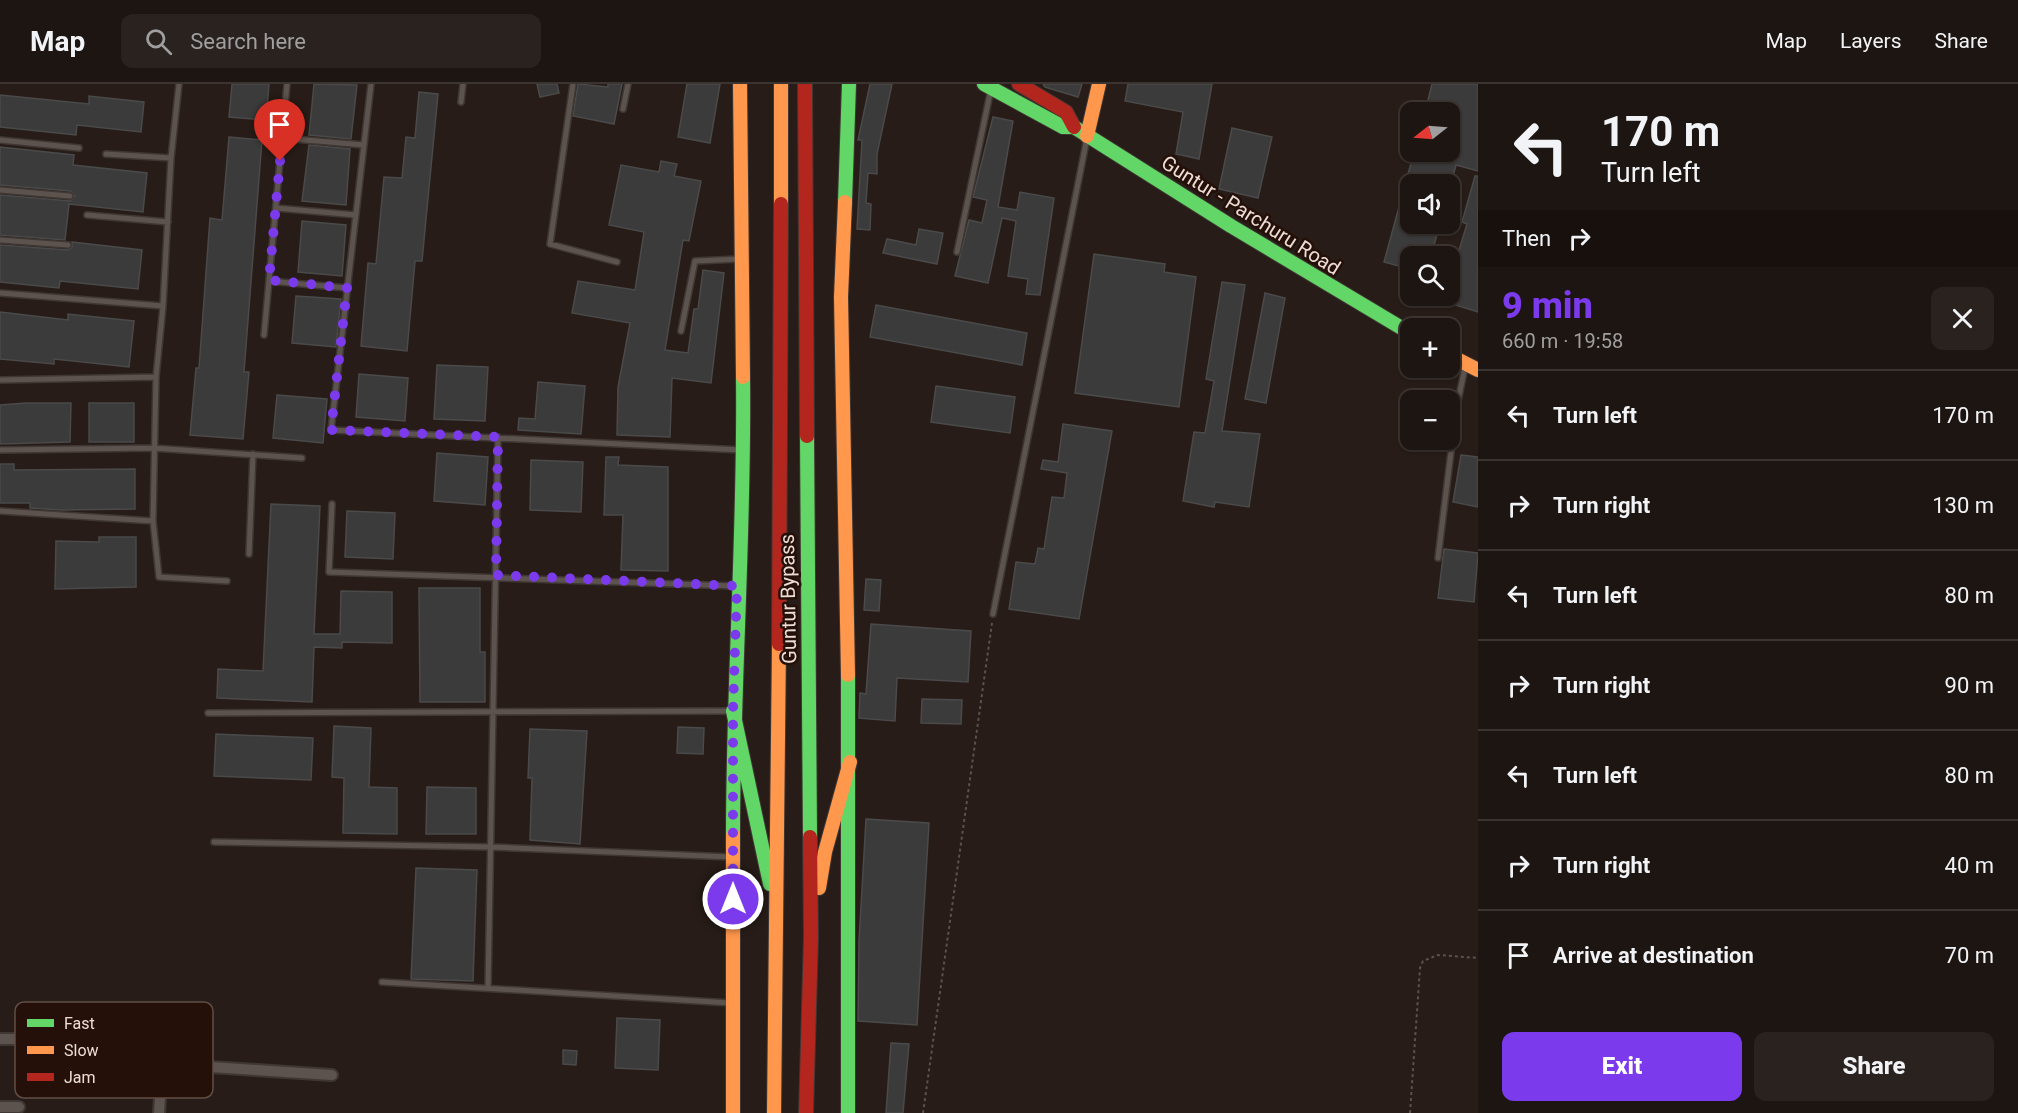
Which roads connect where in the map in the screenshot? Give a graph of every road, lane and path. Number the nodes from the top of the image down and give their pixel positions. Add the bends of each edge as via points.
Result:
1 (179, 84) edge
2 (287, 84) edge
3 (371, 84) edge
4 (463, 84) edge
5 (573, 84) edge
6 (628, 84) edge
7 (740, 84) edge
8 (781, 84) edge
9 (805, 84) edge
10 (849, 84) edge
11 (1019, 84) edge
12 (1099, 84) edge
13 (987, 86) edge
14 (460, 102) dead end
15 (622, 109) dead end
16 (1074, 127) junction
17 (1088, 136) junction
18 (282, 138) junction
19 (0, 140) edge
20 (364, 145) junction
21 (79, 148) dead end
22 (106, 154) dead end
23 (171, 158) junction
24 (0, 190) edge
25 (70, 196) dead end
26 (276, 208) junction
27 (87, 215) dead end
28 (356, 215) junction
29 (168, 222) junction
30 (0, 240) edge
31 (68, 245) dead end
32 (957, 252) dead end
33 (743, 259) junction
34 (617, 262) dead end
35 (269, 280) junction
36 (347, 288) junction
37 (0, 293) edge
38 (163, 306) junction
39 (1400, 327) edge
40 (681, 331) dead end
41 (264, 335) dead end
42 (1472, 367) edge
43 (156, 377) junction
44 (0, 380) edge
45 (498, 437) junction
46 (153, 448) junction
47 (0, 450) edge
48 (744, 450) junction
49 (253, 454) junction
50 (302, 458) dead end
51 (332, 504) dead end
52 (0, 511) edge
53 (153, 521) junction
54 (249, 555) dead end
55 (1438, 558) dead end
56 (496, 575) junction
57 (227, 581) dead end
58 (737, 586) junction
59 (993, 614) joint
60 (733, 711) junction
61 (493, 712) junction
62 (208, 713) dead end
63 (850, 762) junction
64 (214, 842) dead end
65 (491, 847) junction
66 (733, 857) junction
67 (777, 921) junction
68 (811, 937) junction
69 (1478, 958) edge
70 (382, 982) dead end
71 (488, 988) junction
72 (732, 1004) junction
73 (213, 1068) edge
74 (332, 1075) dead end
75 (160, 1098) edge
76 (0, 1107) edge
77 (19, 1107) dead end
78 (159, 1113) edge
79 (733, 1113) edge
80 (774, 1113) edge
81 (806, 1113) edge
82 (848, 1113) edge
83 (923, 1113) edge
84 (1410, 1113) edge

1 - 23 lane
2 - 18 lane
3 - 20 lane
4 - 14 lane
5 - 34 lane via 550,244
6 - 15 lane
7 - 33 main road
8 - 67 main road, Guntur Bypass
9 - 68 main road, Guntur Bypass
10 - 63 main road via 841,297
11 - 16 main road, Guntur - Parchuru Road via 1066,112
12 - 17 main road
13 - 16 main road, Guntur - Parchuru Road via 1063,127
13 - 32 lane
16 - 17 main road, Guntur - Parchuru Road
17 - 39 main road, Guntur - Parchuru Road
17 - 59 lane
18 - 20 lane
18 - 26 lane
19 - 21 lane
20 - 28 lane
22 - 23 lane
23 - 29 lane
24 - 25 lane
26 - 28 lane
26 - 35 lane
27 - 29 lane
28 - 36 lane
29 - 38 lane
30 - 31 lane
33 - 40 lane via 695,261
33 - 48 main road
35 - 36 lane
35 - 41 lane
36 - 45 lane via 331,430
37 - 38 lane
38 - 43 lane
42 - 55 lane via 1456,411
43 - 44 lane
43 - 46 lane
45 - 48 lane
45 - 56 lane
46 - 47 lane
46 - 49 lane
46 - 53 lane
48 - 58 main road
49 - 50 lane
49 - 54 lane
51 - 56 lane via 329,572
52 - 53 lane
53 - 57 lane via 159,577
56 - 58 lane
56 - 61 lane
58 - 60 main road
59 - 83 path
60 - 61 lane
60 - 66 main road
60 - 67 main road
61 - 62 lane
61 - 65 lane
63 - 68 main road via 825,852
63 - 82 main road
64 - 65 lane
65 - 66 lane
65 - 71 lane
66 - 72 main road
67 - 80 main road, Guntur Bypass
68 - 81 main road, Guntur Bypass
69 - 84 path via 1438,955 1423,961
70 - 71 lane
71 - 72 lane
72 - 79 main road
73 - 74 street
75 - 78 street
76 - 77 street

